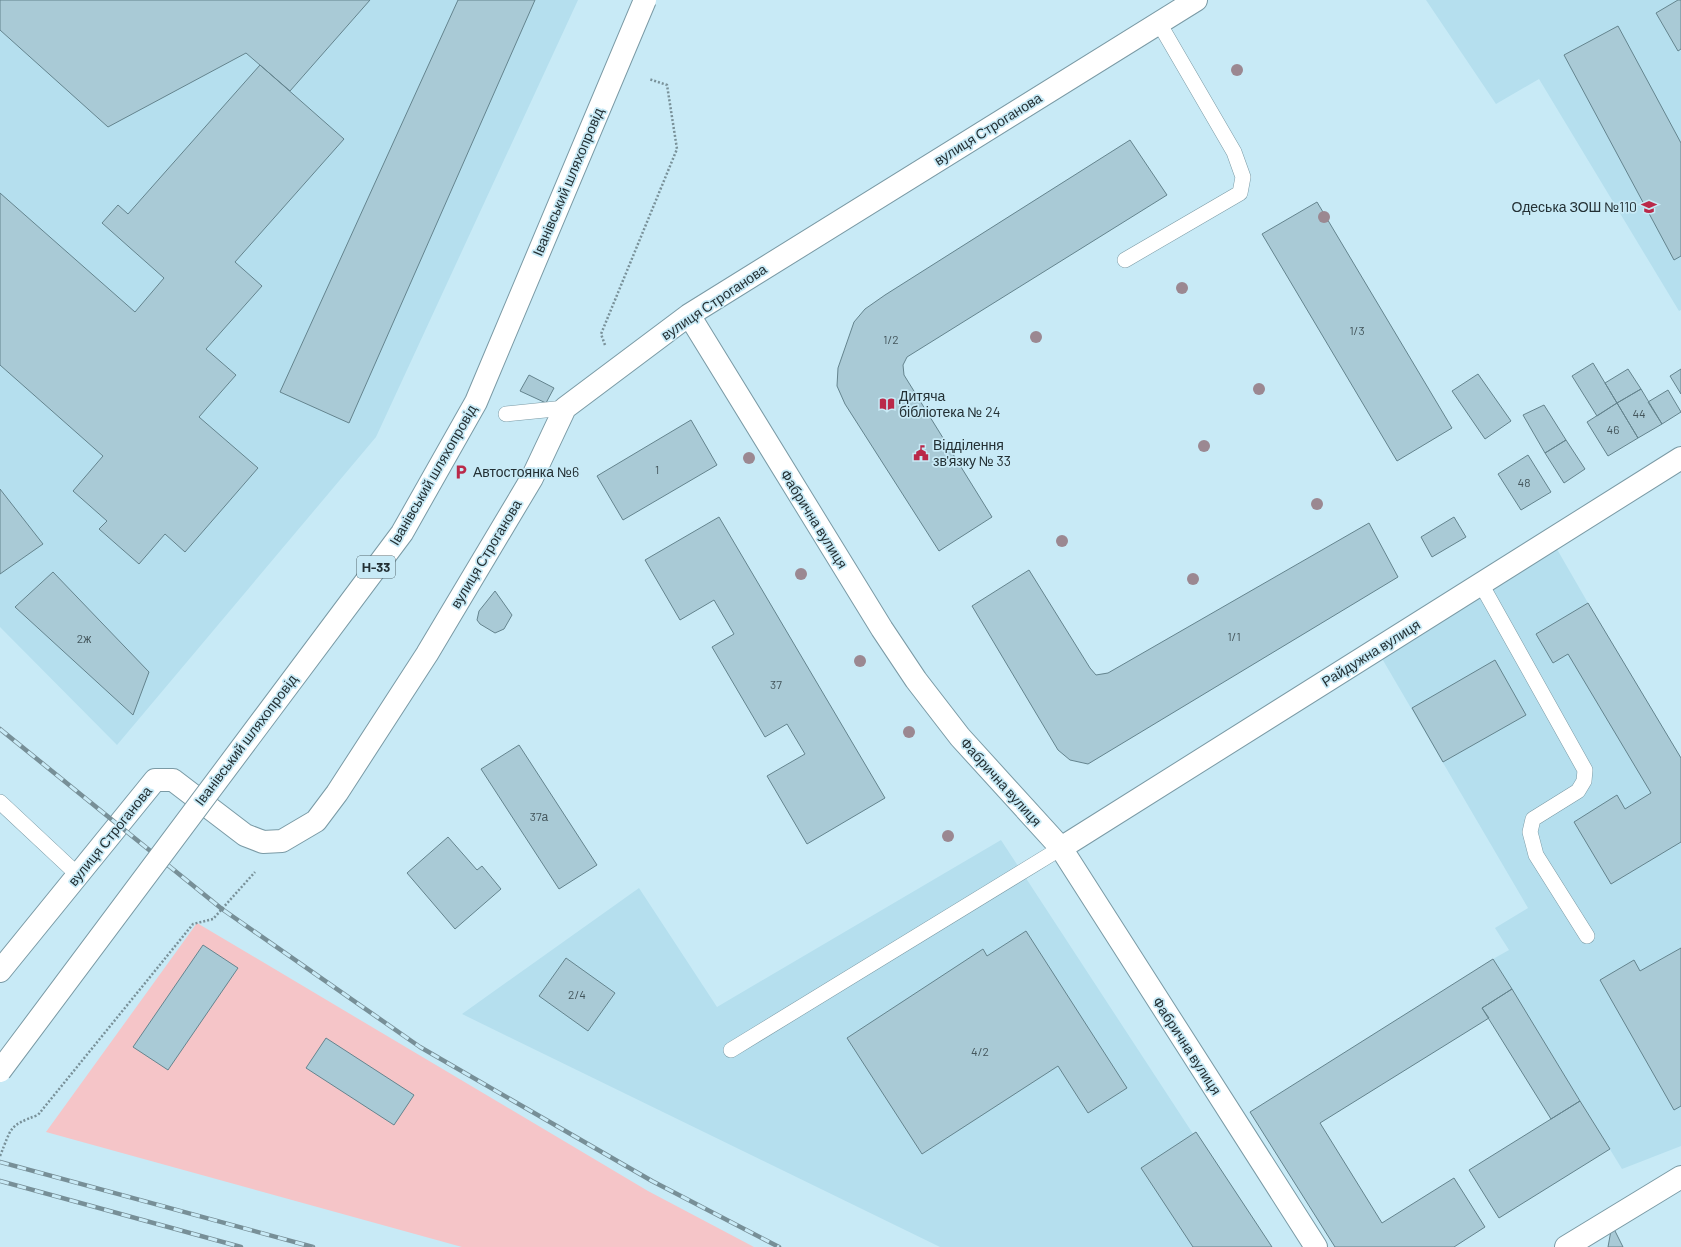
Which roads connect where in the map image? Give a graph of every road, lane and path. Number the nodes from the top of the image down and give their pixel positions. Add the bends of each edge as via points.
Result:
1 (645, 0) edge
2 (1196, 0) edge
3 (1159, 23) junction
4 (649, 79) dead end
5 (1125, 260) dead end
6 (689, 315) junction
7 (615, 372) junction
8 (565, 408) junction
9 (506, 414) dead end
10 (1681, 458) edge
11 (1481, 584) junction
12 (0, 802) edge
13 (1061, 848) junction
14 (255, 872) dead end
15 (78, 875) junction
16 (1587, 936) dead end
17 (0, 971) edge
18 (731, 1050) dead end
19 (0, 1071) edge
20 (0, 1156) edge
21 (1681, 1177) edge
22 (1316, 1247) edge
23 (1566, 1247) edge

1 - 19 street, Іванівський шляхопровід / Н-33, bridge via 476,402 402,533
2 - 3 street, вулиця Строганова
3 - 5 lane via 1234,152 1243,177 1240,193
3 - 6 street, вулиця Строганова
4 - 7 path via 667,85 676,149 601,334
6 - 7 street, вулиця Строганова
6 - 13 street, Фабрична вулиця via 916,680 960,736
7 - 8 street, вулиця Строганова
8 - 9 lane
8 - 15 street, вулиця Строганова via 532,478 426,654 337,793 316,821 282,841 263,842 245,835 173,780 155,780
10 - 11 street, Райдужна вулиця
11 - 13 street, Райдужна вулиця
11 - 16 lane via 1585,770 1584,781 1578,792 1533,819 1530,832 1536,854
12 - 15 lane
13 - 18 lane
13 - 22 street, Фабрична вулиця
14 - 20 path via 213,919 193,924 38,1115 12,1127
15 - 17 street, вулиця Строганова
21 - 23 street

